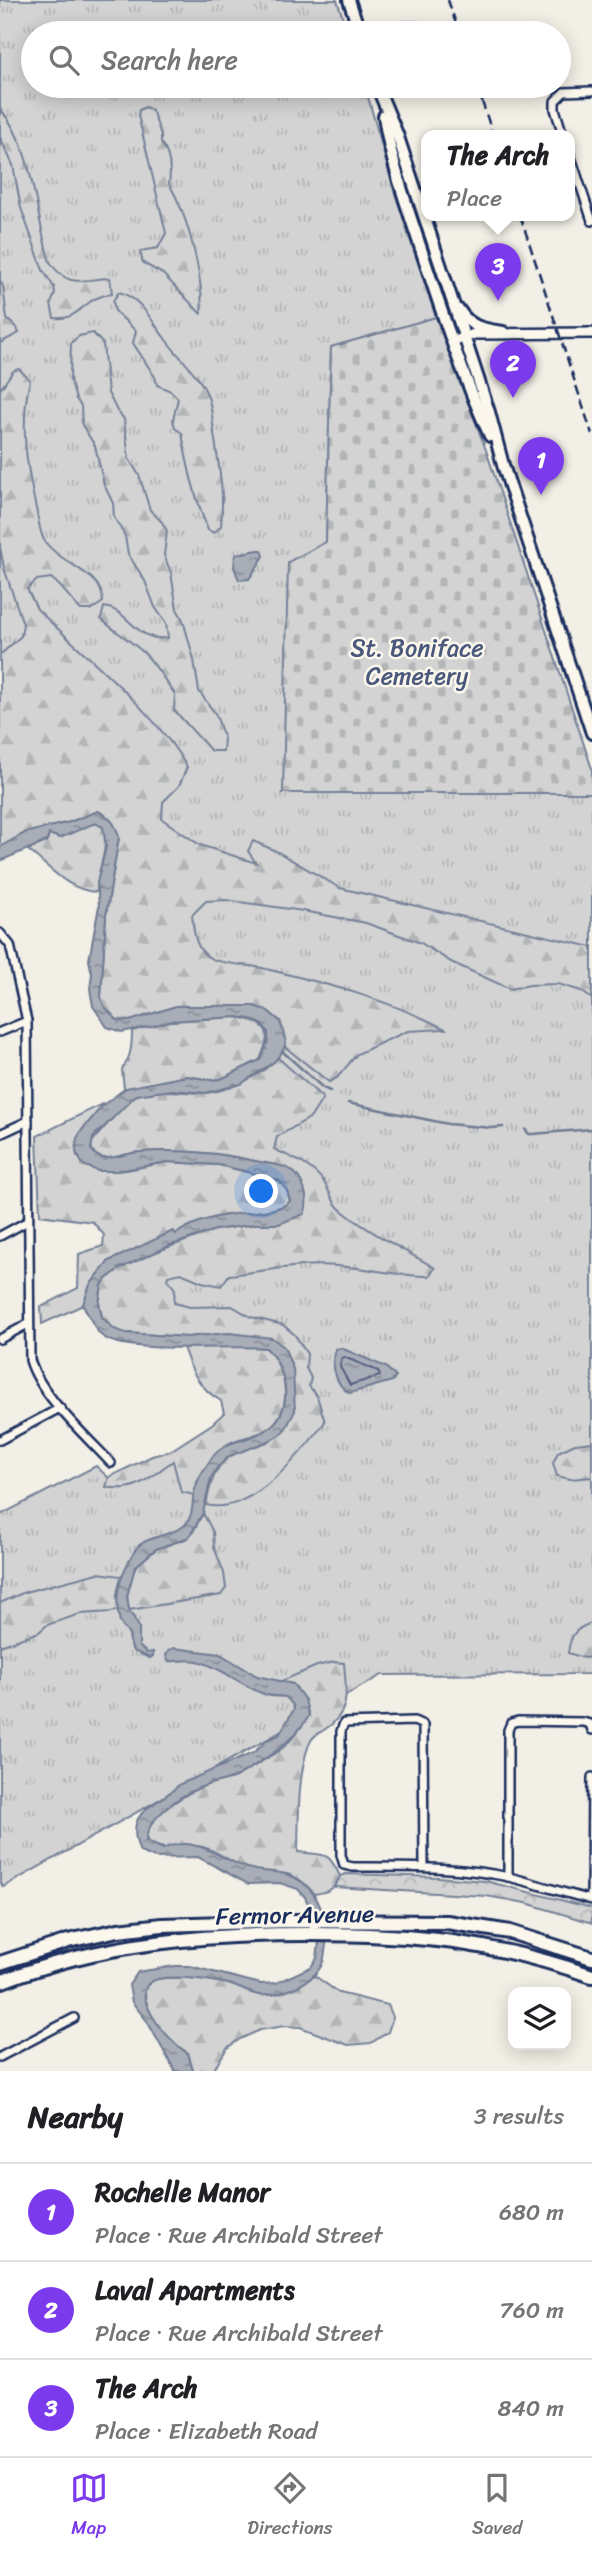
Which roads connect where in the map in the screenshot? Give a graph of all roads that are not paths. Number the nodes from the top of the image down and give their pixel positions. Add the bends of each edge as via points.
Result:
1 (349, 0) edge
2 (356, 21) edge
3 (592, 91) edge
4 (571, 92) edge
5 (381, 98) edge
6 (558, 98) edge
7 (382, 103) junction
8 (562, 130) edge
9 (575, 169) edge
10 (421, 207) edge
11 (426, 221) edge
12 (592, 221) edge
13 (451, 298) junction
14 (503, 332) junction
15 (592, 333) edge
16 (464, 337) junction
17 (452, 341) junction
18 (503, 465) junction
19 (592, 733) edge
20 (0, 933) edge
21 (27, 1021) junction
22 (0, 1032) edge
23 (28, 1121) junction
24 (0, 1134) edge
25 (28, 1222) junction
26 (0, 1236) edge
27 (28, 1325) junction
28 (0, 1339) edge
29 (60, 1408) junction
30 (0, 1440) edge
31 (111, 1464) dead end
32 (592, 1730) edge
33 (592, 1777) edge
34 (424, 1867) junction
35 (508, 1877) junction
36 (592, 1899) edge
37 (287, 1927) junction
38 (358, 1928) junction
39 (592, 1958) edge
40 (0, 1963) edge
41 (592, 1976) edge
42 (0, 1982) edge
43 (74, 2018) dead end
44 (0, 2057) edge

1 - 2 main road
3 - 4 street
5 - 7 main road
6 - 8 street via 555,108
7 - 10 main road
7 - 17 main road via 401,188
9 - 12 street
11 - 13 main road
13 - 14 main road via 467,322
13 - 16 main road
14 - 15 street
14 - 16 street
16 - 17 street
16 - 18 main road
17 - 18 main road
18 - 19 main road
20 - 21 street via 10,945
21 - 22 street
21 - 23 street
23 - 24 street
23 - 25 street
25 - 26 street
25 - 27 street
27 - 28 street
27 - 29 street via 33,1368
29 - 30 street
29 - 31 street
32 - 35 street via 583,1721 511,1723
33 - 36 street
34 - 34 street via 424,1730 414,1721 341,1726 344,1865
34 - 35 street
35 - 36 street
37 - 38 highway, Fermor Avenue
37 - 40 highway, Fermor Avenue via 162,1925 118,1930
37 - 42 highway, Fermor Avenue via 117,1948
38 - 39 highway, Fermor Avenue via 447,1922 510,1931
38 - 41 highway, Fermor Avenue via 507,1950
43 - 44 street

